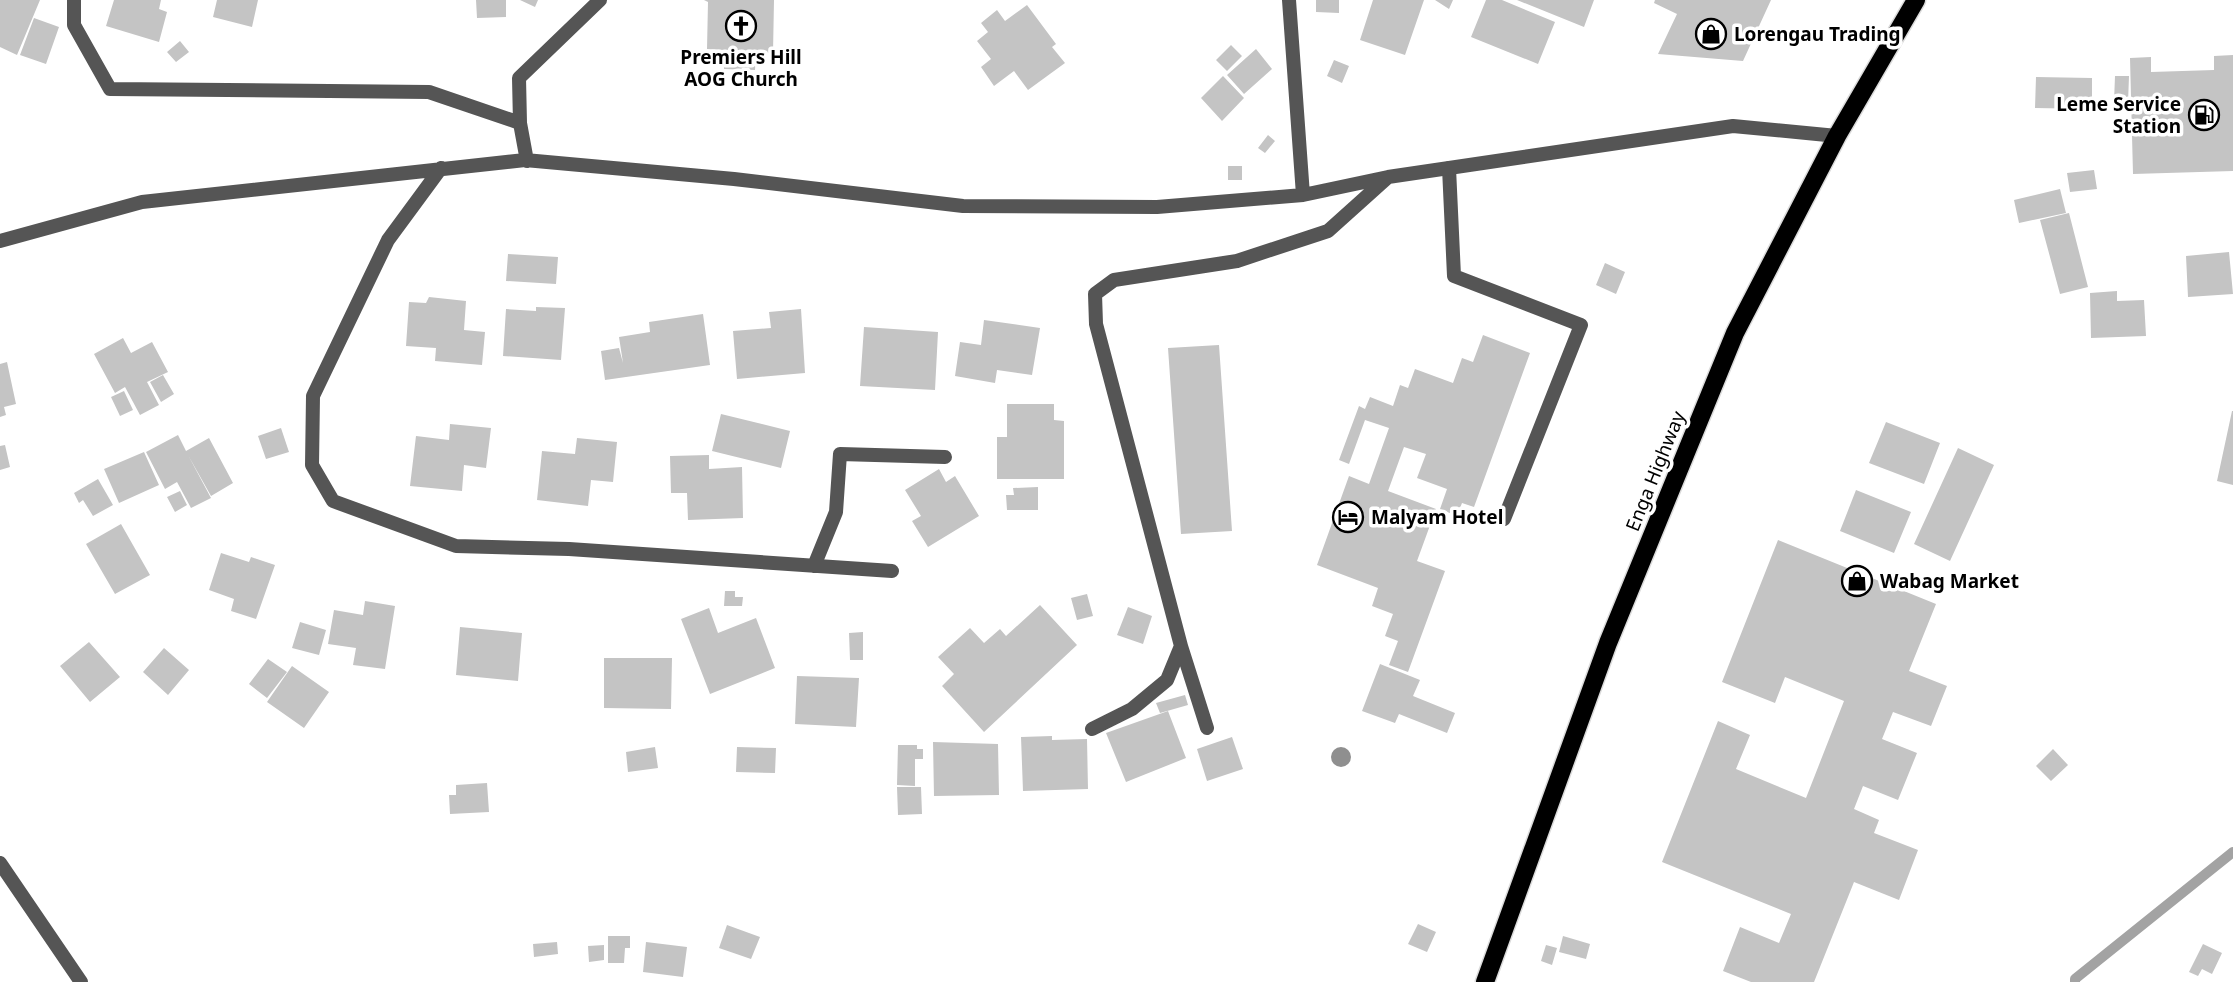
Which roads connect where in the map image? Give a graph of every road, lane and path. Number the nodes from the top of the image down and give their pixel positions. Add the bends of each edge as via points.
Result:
1 (74, 0) edge
2 (600, 0) edge
3 (1289, 0) edge
4 (1916, 0) edge
5 (520, 123) junction
6 (1837, 136) junction
7 (527, 161) junction
8 (441, 168) junction
9 (1449, 168) junction
10 (1388, 177) junction
11 (1303, 195) junction
12 (0, 241) edge
13 (945, 457) dead end
14 (1504, 519) dead end
15 (814, 566) junction
16 (892, 572) dead end
17 (1181, 646) junction
18 (1207, 728) dead end
19 (1092, 729) dead end
20 (0, 863) edge
21 (81, 982) edge
22 (1485, 982) edge

1 - 5 street via 74,25 110,89 429,92
2 - 5 street via 519,78
3 - 11 street
4 - 6 main road, Enga Highway
5 - 7 street
6 - 9 street via 1733,127
6 - 22 main road, Enga Highway via 1735,333 1608,643
7 - 8 street
7 - 11 street via 734,178 963,206 1157,207
8 - 12 street via 142,202
8 - 15 street via 388,240 313,396 312,465 333,501 456,546
9 - 10 street
9 - 14 street via 1454,276 1581,325
10 - 11 street
10 - 17 street via 1328,232 1237,261 1114,280 1095,294 1096,324
13 - 15 street via 840,454 836,512
15 - 16 street
17 - 18 street
17 - 19 street via 1167,680 1132,709
20 - 21 street

